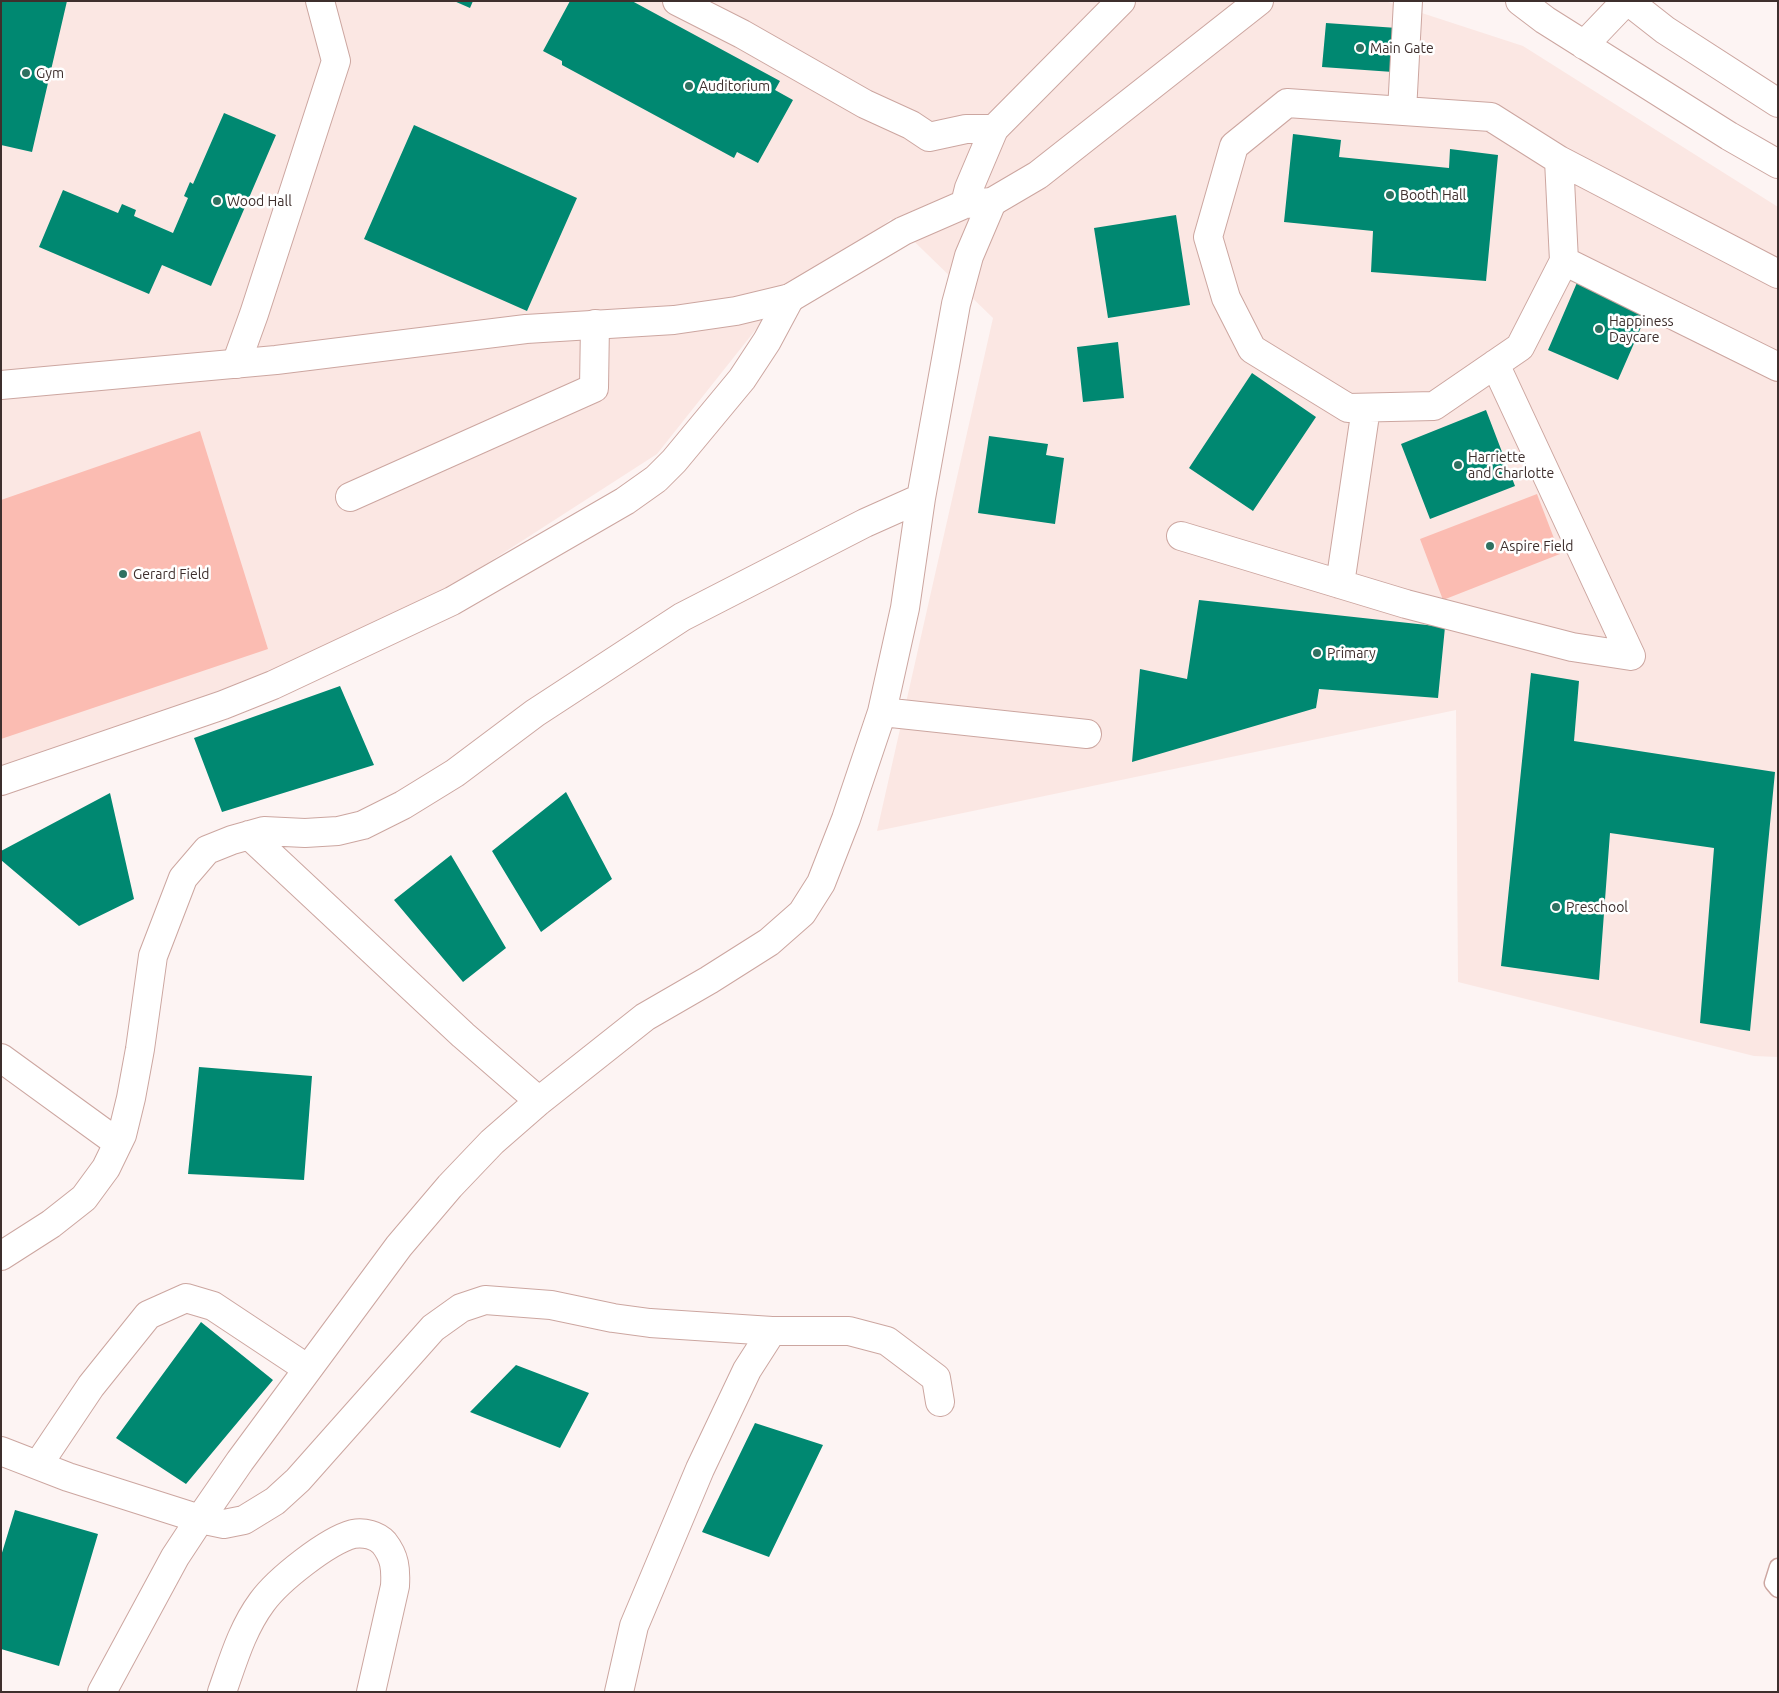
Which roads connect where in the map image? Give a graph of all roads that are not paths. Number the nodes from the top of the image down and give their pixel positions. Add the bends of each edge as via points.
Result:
1 (320, 1) edge
2 (678, 1) edge
3 (1121, 1) edge
4 (1259, 1) edge
5 (1408, 1) edge
6 (1520, 1) edge
7 (1627, 1) edge
8 (1584, 45) junction
9 (1778, 103) edge
10 (1402, 111) junction
11 (994, 129) junction
12 (1559, 160) junction
13 (1778, 164) edge
14 (992, 202) junction
15 (965, 204) junction
16 (1564, 261) junction
17 (1778, 274) edge
18 (790, 298) junction
19 (595, 324) junction
20 (236, 364) junction
21 (1495, 364) junction
22 (1778, 367) edge
23 (1, 385) edge
24 (1366, 408) junction
25 (350, 497) dead end
26 (920, 498) junction
27 (1181, 536) dead end
28 (1340, 584) junction
29 (882, 712) junction
30 (1087, 734) dead end
31 (1, 781) edge
32 (249, 835) junction
33 (1, 1058) edge
34 (539, 1101) junction
35 (118, 1144) junction
36 (6, 1245) edge
37 (772, 1331) junction
38 (308, 1369) junction
39 (940, 1402) dead end
40 (1, 1451) edge
41 (38, 1465) junction
42 (200, 1519) junction
43 (1778, 1567) edge
44 (1778, 1589) edge
45 (102, 1692) edge
46 (222, 1692) edge
47 (371, 1692) edge
48 (619, 1692) edge

1 - 20 street via 336,61
2 - 11 street via 928,137 966,129
3 - 11 street
4 - 14 street via 1038,175
5 - 10 street
6 - 8 street
7 - 8 street
7 - 9 street via 1665,30
8 - 13 street
10 - 12 street via 1491,117
10 - 24 street via 1287,103 1234,146 1208,237 1226,298 1252,349 1348,408
11 - 15 street
12 - 16 street
12 - 17 street
14 - 15 street
14 - 26 street via 969,256 956,304
15 - 18 street via 903,231
16 - 21 street via 1520,347
16 - 22 street
18 - 19 street via 736,311 674,320
18 - 31 street via 742,379 674,461 656,479 624,501 452,601 273,685
19 - 20 street via 526,329
19 - 25 street via 594,388
20 - 23 street
21 - 24 street via 1434,406
21 - 28 street via 1631,656 1572,647
24 - 28 street
26 - 29 street via 905,608
26 - 32 street via 682,617 535,713 455,773 403,805 371,821 338,831 264,831
27 - 28 street
29 - 30 street
29 - 34 street via 821,883 802,913 769,942 645,1017
32 - 34 street via 462,1035
32 - 35 street via 207,850 183,878 176,893 153,956 140,1049
33 - 35 street
34 - 38 street via 492,1142 450,1186 399,1246
35 - 36 street via 106,1168 84,1198 51,1224
37 - 39 street via 849,1332 886,1341 936,1378
37 - 42 street via 650,1323 551,1305 485,1300 461,1308 433,1328 298,1480 275,1501 238,1522 224,1524
37 - 48 street via 747,1370 700,1469 634,1626
38 - 41 street via 213,1306 186,1298 148,1315 91,1386
38 - 42 street
40 - 41 street
41 - 42 street
42 - 45 street via 174,1557
43 - 44 lane via 1773,1583
46 - 47 street via 241,1640 262,1602 320,1551 354,1534 373,1535 381,1540 394,1558 396,1572

